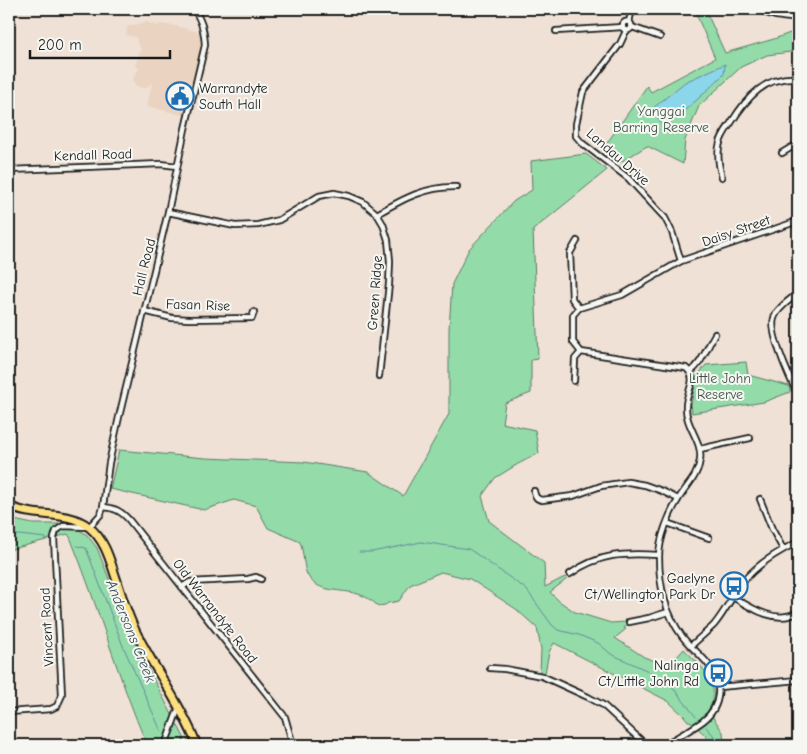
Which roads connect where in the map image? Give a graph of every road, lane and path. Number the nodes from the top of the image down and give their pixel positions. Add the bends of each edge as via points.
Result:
1 (194, 9) edge
2 (632, 9) edge
3 (760, 9) edge
4 (798, 19) edge
5 (630, 24) junction
6 (624, 29) junction
7 (556, 31) dead end
8 (660, 37) dead end
9 (798, 78) edge
10 (798, 145) edge
11 (782, 153) dead end
12 (177, 166) junction
13 (9, 170) edge
14 (722, 177) dead end
15 (457, 187) dead end
16 (168, 212) junction
17 (377, 214) junction
18 (798, 221) edge
19 (577, 241) dead end
20 (682, 262) junction
21 (798, 293) edge
22 (579, 308) junction
23 (144, 311) junction
24 (254, 312) dead end
25 (715, 334) dead end
26 (581, 352) junction
27 (690, 372) junction
28 (379, 376) dead end
29 (574, 380) dead end
30 (798, 392) edge
31 (750, 438) dead end
32 (700, 449) junction
33 (534, 491) dead end
34 (760, 498) dead end
35 (678, 500) junction
36 (9, 506) edge
37 (104, 507) junction
38 (667, 523) junction
39 (89, 527) junction
40 (709, 538) dead end
41 (798, 542) edge
42 (783, 549) junction
43 (659, 555) junction
44 (570, 574) dead end
45 (258, 575) dead end
46 (182, 587) junction
47 (733, 597) junction
48 (668, 612) junction
49 (798, 612) edge
50 (629, 622) dead end
51 (691, 646) junction
52 (490, 668) dead end
53 (798, 680) edge
54 (719, 687) junction
55 (179, 707) junction
56 (9, 712) edge
57 (165, 745) edge
58 (197, 745) edge
59 (293, 745) edge
60 (646, 745) edge
61 (664, 745) edge

1 - 12 street, Hall Road via 204,31 205,45
2 - 5 street
3 - 4 street
5 - 6 street via 629,30
5 - 6 street via 624,23
5 - 8 street
6 - 7 street
6 - 20 street, Landau Drive via 620,44 583,92 576,136 628,178 665,218
9 - 14 street via 782,79 763,86 741,106 719,145
10 - 11 street
12 - 13 street, Kendall Road
12 - 16 street, Hall Road
15 - 17 street via 428,190 406,197
16 - 17 street via 235,226 258,226 279,220 319,196 334,193 363,202
16 - 23 street, Hall Road
17 - 28 street, Green Ridge via 388,240 390,261
18 - 20 street, Daisy Street
19 - 22 street via 570,253 572,299
20 - 22 street via 622,295
21 - 30 street via 778,310 772,325 783,364
22 - 26 street via 573,315 573,342
23 - 24 street, Fasan Rise via 172,318 253,320
23 - 37 street, Hall Road via 115,436
25 - 27 street via 699,365
26 - 27 street via 682,366
26 - 29 street via 575,358
27 - 32 street via 692,381 686,415
31 - 32 street
32 - 35 street via 698,470
33 - 35 street via 538,499 550,499 628,482 662,491
34 - 42 street
35 - 38 street
36 - 39 main road via 25,513 73,518
37 - 39 street
37 - 46 street, Old Warrandyte Road via 122,512
38 - 40 street
38 - 43 street
39 - 55 main road via 102,541 136,631
39 - 56 street, Vincent Road via 63,526 56,531 54,538 62,695 57,706 51,709
41 - 42 street
42 - 47 street via 752,573
43 - 44 street via 610,556
43 - 48 street via 661,584
45 - 46 street via 248,579 190,582
46 - 59 street, Old Warrandyte Road via 284,717
47 - 49 street via 767,614 785,616
47 - 51 street via 714,625
48 - 50 street
48 - 51 street
51 - 54 street via 708,664
52 - 60 street via 542,676 588,697 603,705
53 - 54 street
54 - 61 street via 709,715
55 - 57 street
55 - 58 main road

